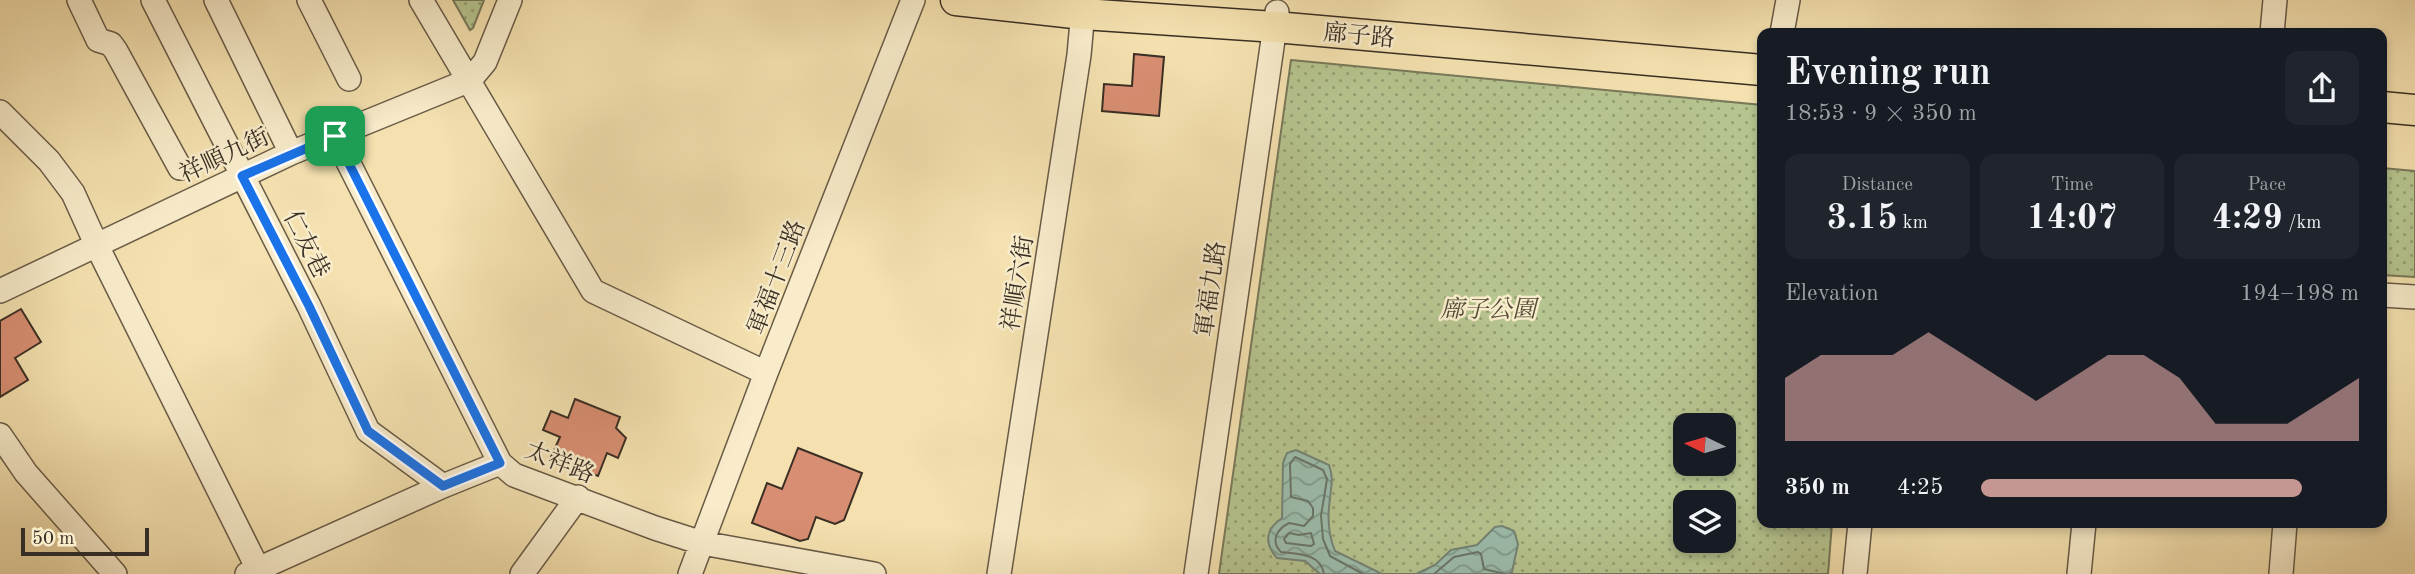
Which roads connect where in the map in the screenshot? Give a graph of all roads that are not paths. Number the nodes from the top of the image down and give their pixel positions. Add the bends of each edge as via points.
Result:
1 (79, 0) edge
2 (153, 0) edge
3 (216, 0) edge
4 (309, 0) edge
5 (421, 0) edge
6 (510, 0) edge
7 (913, 0) edge
8 (956, 0) edge
9 (1147, 0) edge
10 (1788, 0) edge
11 (2275, 0) edge
12 (1084, 7) edge
13 (1276, 20) junction
14 (1783, 28) edge
15 (2272, 28) edge
16 (1757, 54) edge
17 (1757, 69) edge
18 (349, 79) dead end
19 (470, 80) junction
20 (2387, 107) edge
21 (2415, 110) edge
22 (0, 112) edge
23 (2387, 125) edge
24 (2415, 128) edge
25 (335, 136) junction
26 (291, 153) junction
27 (180, 168) dead end
28 (242, 176) junction
29 (97, 246) junction
30 (0, 291) edge
31 (2387, 295) edge
32 (2415, 297) edge
33 (766, 373) junction
34 (0, 435) edge
35 (500, 463) junction
36 (443, 486) junction
37 (578, 497) junction
38 (1860, 528) edge
39 (2084, 528) edge
40 (2285, 528) edge
41 (702, 543) junction
42 (832, 570) edge
43 (253, 571) edge
44 (115, 574) edge
45 (522, 574) edge
46 (690, 574) edge
47 (874, 574) edge
48 (999, 574) edge
49 (1196, 574) edge
50 (1855, 574) edge
51 (2079, 574) edge
52 (2281, 574) edge

1 - 27 street via 98,40 116,51
2 - 28 street, 仁友巷
3 - 26 street
4 - 18 street
5 - 19 street
6 - 19 street via 485,62
7 - 33 street, 軍福十三路
8 - 12 main road, 廍子路
9 - 13 main road, 廍子路
10 - 14 street
11 - 15 street
12 - 13 main road, 廍子路
12 - 48 street, 祥順六街
13 - 16 main road, 廍子路
13 - 17 main road, 廍子路
13 - 49 street, 軍福九路
19 - 25 street, 祥順九街
19 - 33 street via 593,291
20 - 21 main road
22 - 29 street via 49,161 73,193
23 - 24 main road
25 - 26 street, 祥順九街
25 - 35 street, 太祥路
26 - 28 street, 祥順九街
28 - 29 street, 祥順九街
28 - 36 street, 仁友巷 via 368,431
29 - 30 street, 祥順九街
29 - 43 street
31 - 32 street
33 - 41 street, 軍福十三路
34 - 44 street via 26,473
35 - 36 street
35 - 37 street, 太祥路 via 514,475
36 - 43 street
37 - 41 street, 太祥路
37 - 45 street
38 - 50 street
39 - 51 street
40 - 52 street
41 - 42 street, 太祥路
41 - 46 street, 軍福十三路
42 - 47 street, 太祥路

